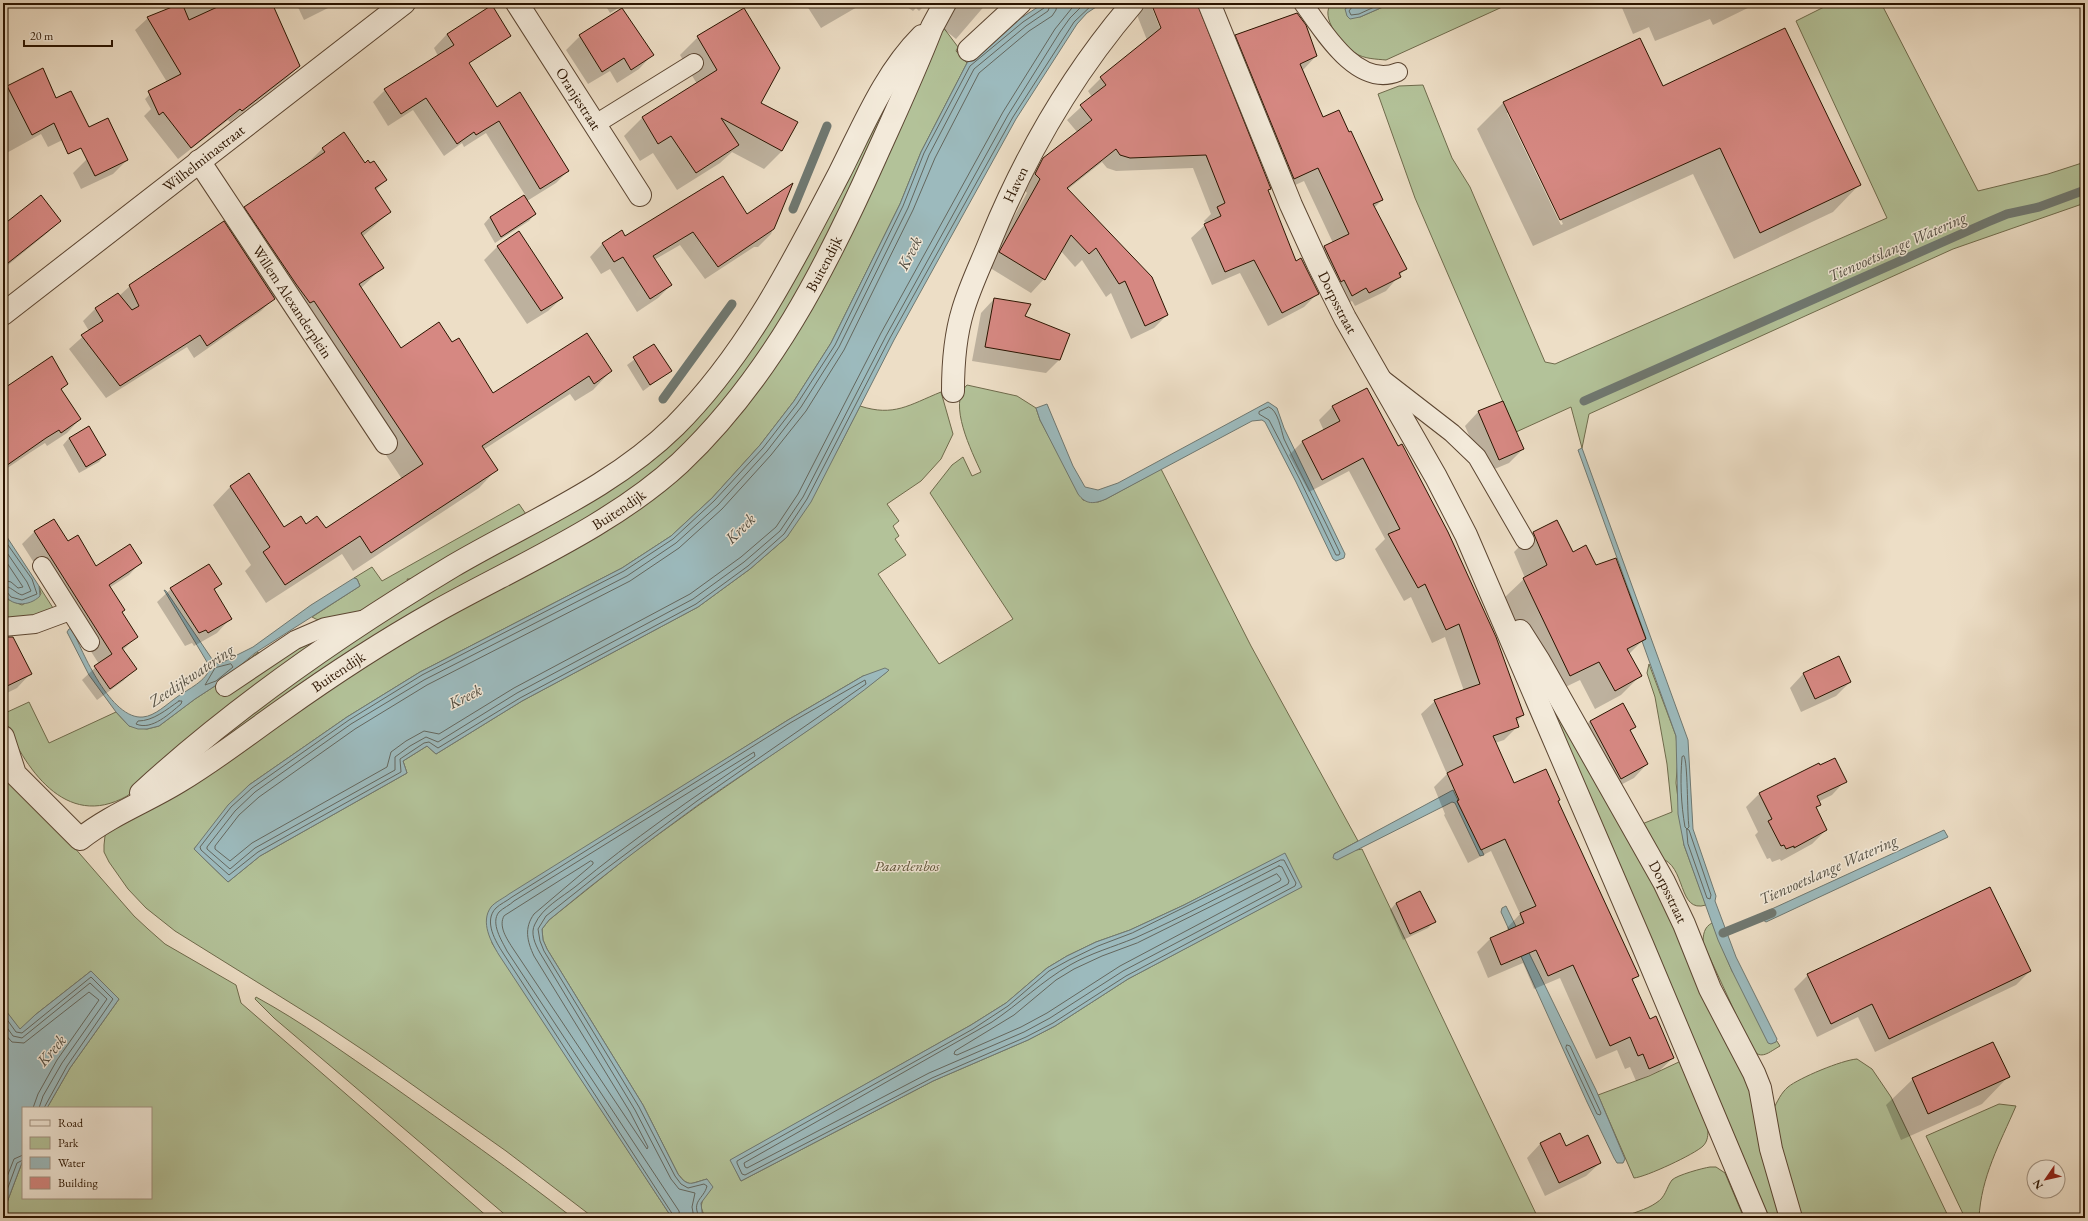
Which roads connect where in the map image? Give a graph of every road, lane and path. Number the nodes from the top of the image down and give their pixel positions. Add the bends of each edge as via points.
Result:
1 (404, 3) edge
2 (517, 3) edge
3 (945, 3) edge
4 (1020, 3) edge
5 (1133, 3) edge
6 (1209, 3) edge
7 (1303, 3) edge
8 (932, 27) junction
9 (969, 50) dead end
10 (694, 63) dead end
11 (1398, 72) dead end
12 (594, 125) junction
13 (199, 161) junction
14 (640, 194) dead end
15 (3, 314) edge
16 (1378, 376) junction
17 (953, 391) dead end
18 (386, 443) dead end
19 (1525, 540) dead end
20 (42, 566) dead end
21 (1490, 589) junction
22 (70, 611) junction
23 (371, 618) junction
24 (3, 627) edge
25 (90, 642) dead end
26 (225, 687) dead end
27 (3, 737) edge
28 (9, 769) edge
29 (120, 812) junction
30 (1757, 1218) edge
31 (1791, 1218) edge

1 - 13 street, Wilhelminastraat
2 - 12 street, Oranjestraat
3 - 8 street, Buitendijk
4 - 9 street
5 - 17 street, Haven via 1090,58 1057,109 1023,167 1004,207 963,310 955,351
6 - 16 street, Dorpsstraat via 1302,231 1332,293
7 - 11 lane via 1340,52 1361,69 1384,76
8 - 23 street, Buitendijk via 911,47 882,90 787,273 758,322 724,371 693,406 648,450 616,474 452,567
8 - 29 street, Buitendijk via 854,204 810,292 758,374 734,405 682,461 646,491 606,518 433,614 285,708 180,781
10 - 12 lane
12 - 14 street, Oranjestraat
13 - 15 street, Wilhelminastraat
13 - 18 street, Willem Alexanderplein
16 - 19 lane via 1452,433 1478,457
16 - 21 street, Dorpsstraat via 1436,477
20 - 22 lane
21 - 30 street, Dorpsstraat
21 - 31 street, Dorpsstraat via 1539,661 1675,903 1710,988 1760,1088 1771,1148
22 - 24 lane via 35,624
22 - 25 lane
23 - 26 lane, Buitendijk via 325,627 300,637
23 - 29 street, Buitendijk via 248,703 192,748
27 - 28 street
28 - 29 street, Buitendijk via 80,839

